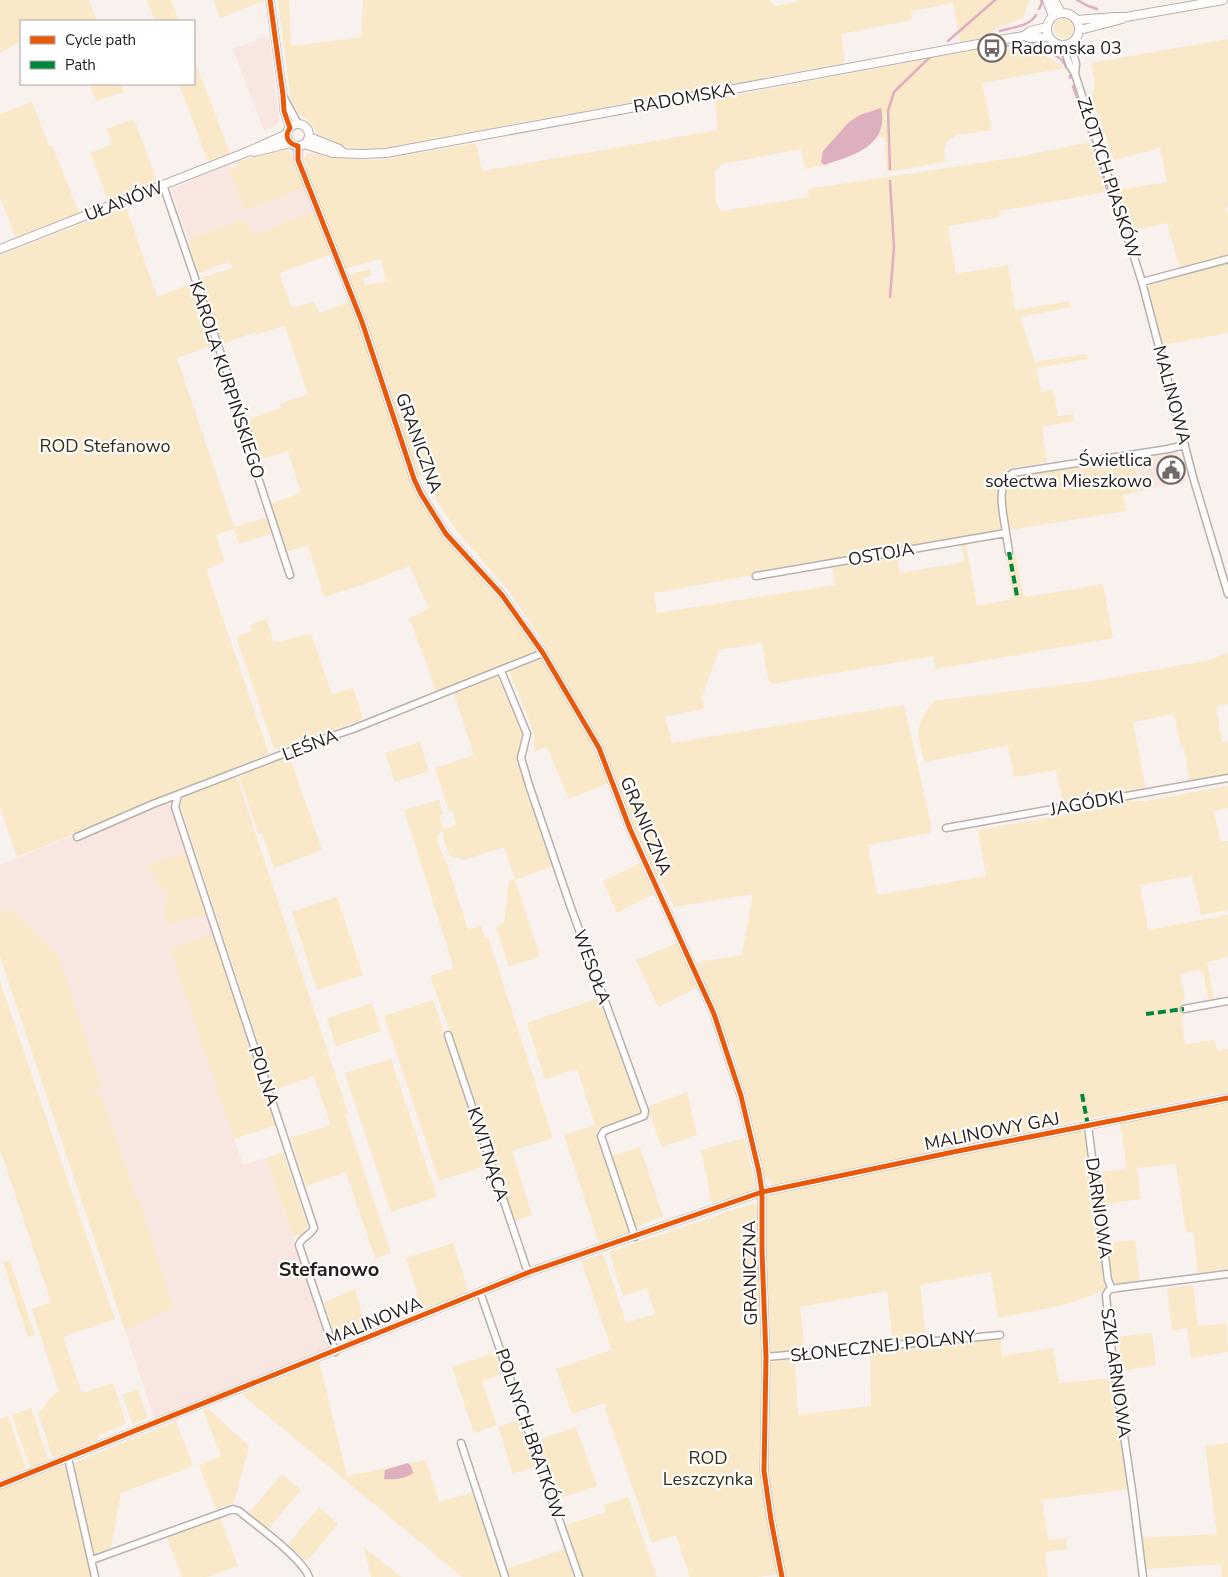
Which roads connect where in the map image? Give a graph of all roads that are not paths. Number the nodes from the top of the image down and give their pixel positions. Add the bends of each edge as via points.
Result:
1 (270, 0) edge
2 (1047, 0) edge
3 (1054, 0) edge
4 (1223, 0) edge
5 (1061, 13) junction
6 (1053, 16) junction
7 (1126, 17) junction
8 (1077, 20) junction
9 (1047, 27) junction
10 (1080, 30) junction
11 (1024, 36) junction
12 (1049, 37) junction
13 (1067, 45) junction
14 (283, 95) junction
15 (298, 124) junction
16 (288, 131) junction
17 (309, 137) junction
18 (297, 145) junction
19 (247, 152) junction
20 (344, 152) junction
21 (163, 185) junction
22 (0, 249) edge
23 (1228, 259) edge
24 (1142, 282) junction
25 (1185, 445) junction
26 (1006, 533) junction
27 (1009, 552) dead end
28 (290, 575) dead end
29 (756, 576) dead end
30 (1228, 594) edge
31 (543, 653) junction
32 (502, 671) junction
33 (1228, 778) edge
34 (178, 795) junction
35 (946, 828) dead end
36 (77, 837) dead end
37 (1228, 1001) edge
38 (1184, 1009) dead end
39 (448, 1035) dead end
40 (1228, 1098) edge
41 (1088, 1126) junction
42 (762, 1192) junction
43 (636, 1236) junction
44 (528, 1273) junction
45 (1228, 1274) edge
46 (1112, 1289) junction
47 (480, 1292) junction
48 (1000, 1335) dead end
49 (334, 1352) junction
50 (766, 1358) junction
51 (461, 1442) dead end
52 (68, 1458) junction
53 (0, 1485) edge
54 (92, 1560) junction
55 (95, 1577) edge
56 (309, 1577) edge
57 (505, 1577) edge
58 (578, 1577) edge
59 (782, 1577) edge
60 (1142, 1577) edge

1 - 14 street
2 - 6 street
3 - 5 street
4 - 7 street
5 - 6 street
5 - 8 street
6 - 9 street
7 - 8 street
7 - 10 street
8 - 10 street
9 - 11 street, RADOMSKA
9 - 12 street
10 - 13 street via 1077,38
11 - 12 street, RADOMSKA
11 - 20 street, RADOMSKA via 386,153
12 - 13 street via 1054,43
13 - 24 street, ZŁOTYCH PIASKÓW via 1076,64 1075,74
14 - 15 street
14 - 16 street
15 - 16 street
15 - 17 street via 306,128
16 - 18 street via 288,139
16 - 19 street, UŁANÓW
17 - 18 street
17 - 20 street, RADOMSKA
18 - 19 street, UŁANÓW
18 - 20 street, RADOMSKA
18 - 31 street, GRANICZNA via 298,160 362,322 421,494 446,534 502,595
19 - 21 street, UŁANÓW
21 - 22 street, UŁANÓW
21 - 28 street, KAROLA KURPIŃSKIEGO via 249,436 249,450
23 - 24 street
24 - 25 street, MALINOWA
25 - 26 street via 1013,473 1003,482
25 - 30 street, MALINOWA
26 - 27 street
26 - 29 street, OSTOJA
31 - 32 street, LEŚNA
31 - 42 street, GRANICZNA via 599,748 630,829 711,1007 739,1091
32 - 34 street, LEŚNA
32 - 43 street, WESOŁA via 528,734 521,758 532,794 645,1112 644,1116 604,1131 601,1136
33 - 35 street, JAGÓDKI
34 - 36 street, LEŚNA
34 - 49 street, POLNA via 175,807 314,1228 299,1245
37 - 38 street
39 - 44 street, KWITNĄCA
40 - 41 street, MALINOWY GAJ
41 - 42 street, MALINOWY GAJ
41 - 46 street, DARNIOWA via 1108,1280
42 - 43 street, MALINOWA
42 - 50 street, GRANICZNA
43 - 44 street, MALINOWA
44 - 47 street, MALINOWA
45 - 46 street, SZKLARNIOWA
46 - 60 street, SZKLARNIOWA via 1106,1295 1106,1306
47 - 49 street, MALINOWA
47 - 58 street, POLNYCH BRATKÓW
48 - 50 street, SŁONECZNEJ POLANY
49 - 52 street, MALINOWA
50 - 59 street, GRANICZNA via 764,1471
51 - 57 street
52 - 53 street, MALINOWA
52 - 54 street
54 - 55 street
54 - 56 street via 233,1509 302,1564

